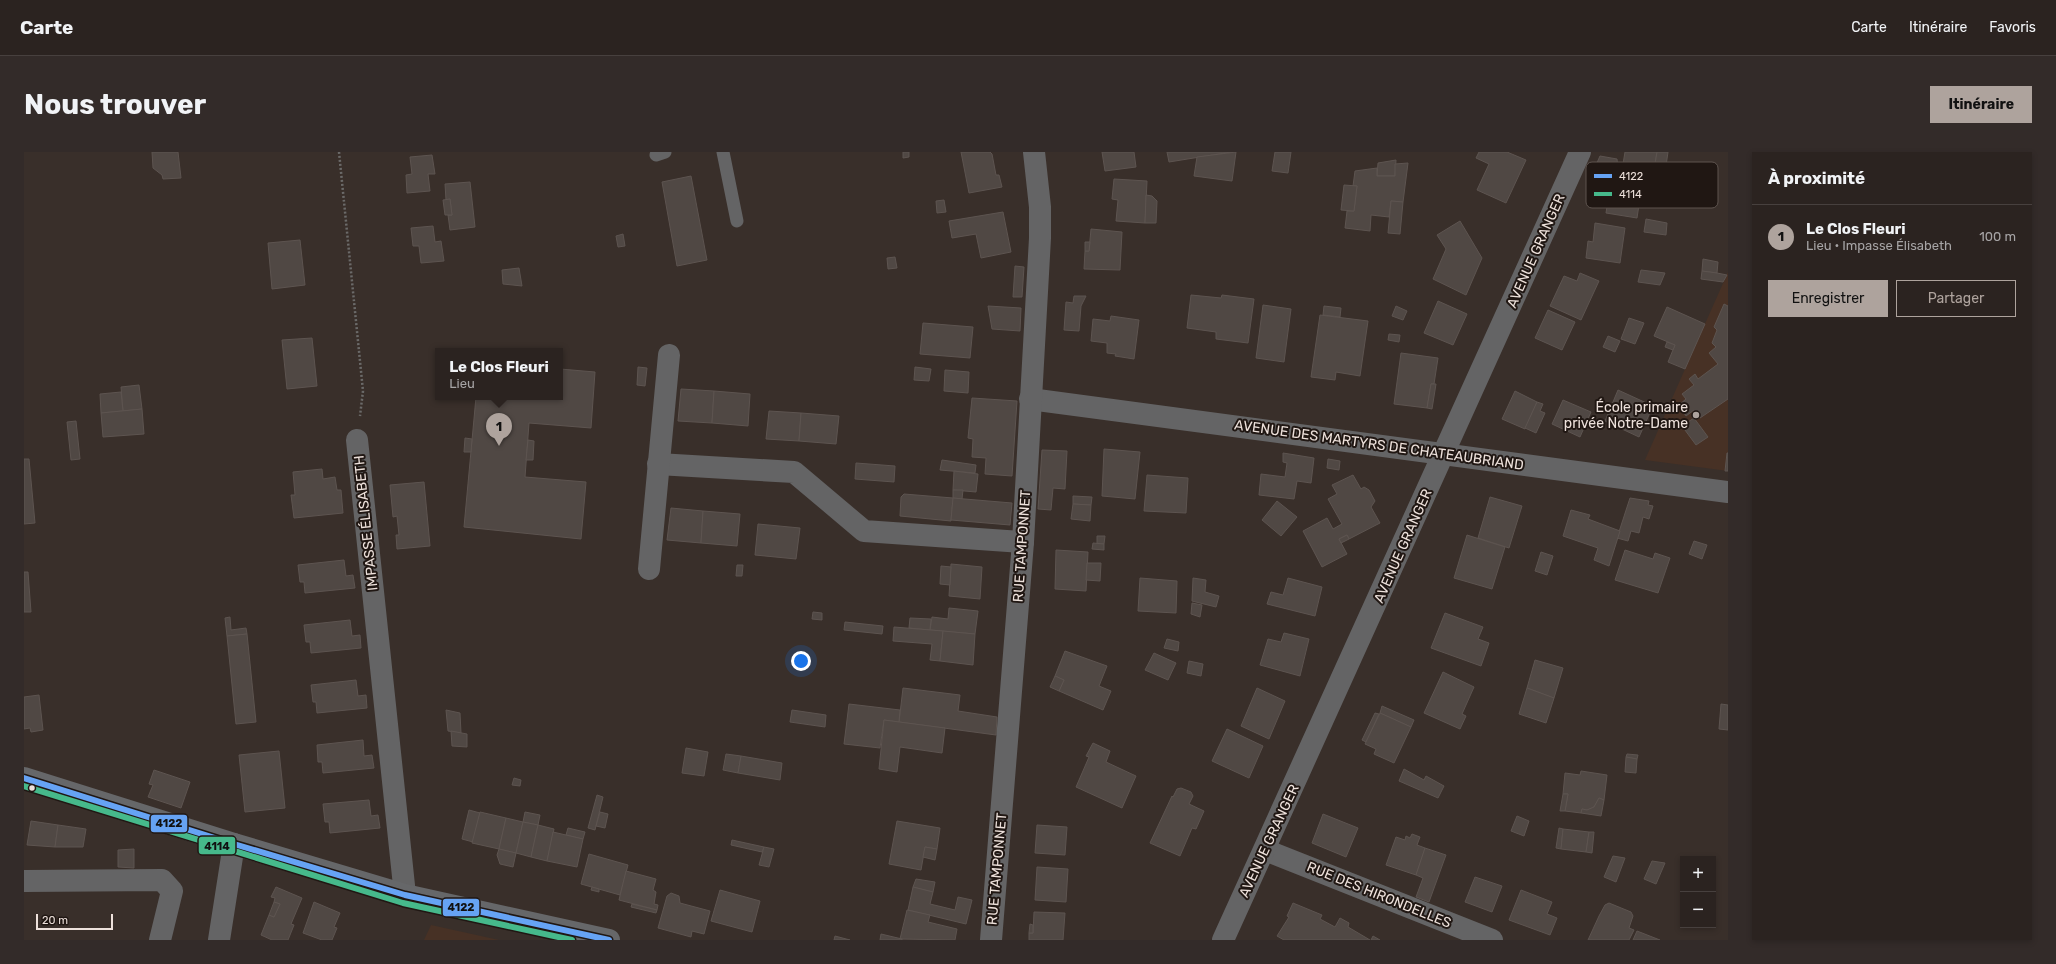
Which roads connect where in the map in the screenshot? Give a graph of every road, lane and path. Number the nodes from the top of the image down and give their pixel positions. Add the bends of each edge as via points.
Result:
1 (339, 152) edge
2 (724, 152) edge
3 (1034, 152) edge
4 (1580, 152) edge
5 (737, 221) dead end
6 (669, 355) dead end
7 (1030, 400) junction
8 (357, 440) joint
9 (1445, 453) junction
10 (658, 464) junction
11 (1728, 492) edge
12 (1023, 542) junction
13 (648, 569) dead end
14 (24, 778) edge
15 (234, 844) junction
16 (1265, 850) junction
17 (24, 881) edge
18 (405, 895) junction
19 (160, 940) edge
20 (219, 940) edge
21 (609, 940) edge
22 (991, 940) edge
23 (1223, 940) edge
24 (1492, 940) edge

1 - 8 path, IMPASSE ÉLISABETH via 363,391
2 - 5 lane
3 - 7 street, RUE TAMPONNET via 1040,207 1040,238
4 - 9 street, AVENUE GRANGER
6 - 10 street
7 - 9 street, AVENUE DES MARTYRS DE CHATEAUBRIAND
7 - 12 street, RUE TAMPONNET
8 - 18 street, IMPASSE ÉLISABETH
9 - 11 street, AVENUE DES MARTYRS DE CHATEAUBRIAND
9 - 16 street, AVENUE GRANGER
10 - 12 street via 794,472 864,531
10 - 13 street
12 - 22 street, RUE TAMPONNET
14 - 15 street
15 - 18 street
15 - 20 street
16 - 23 street, AVENUE GRANGER
16 - 24 street, RUE DES HIRONDELLES
17 - 19 street via 162,880 172,891
18 - 21 street

